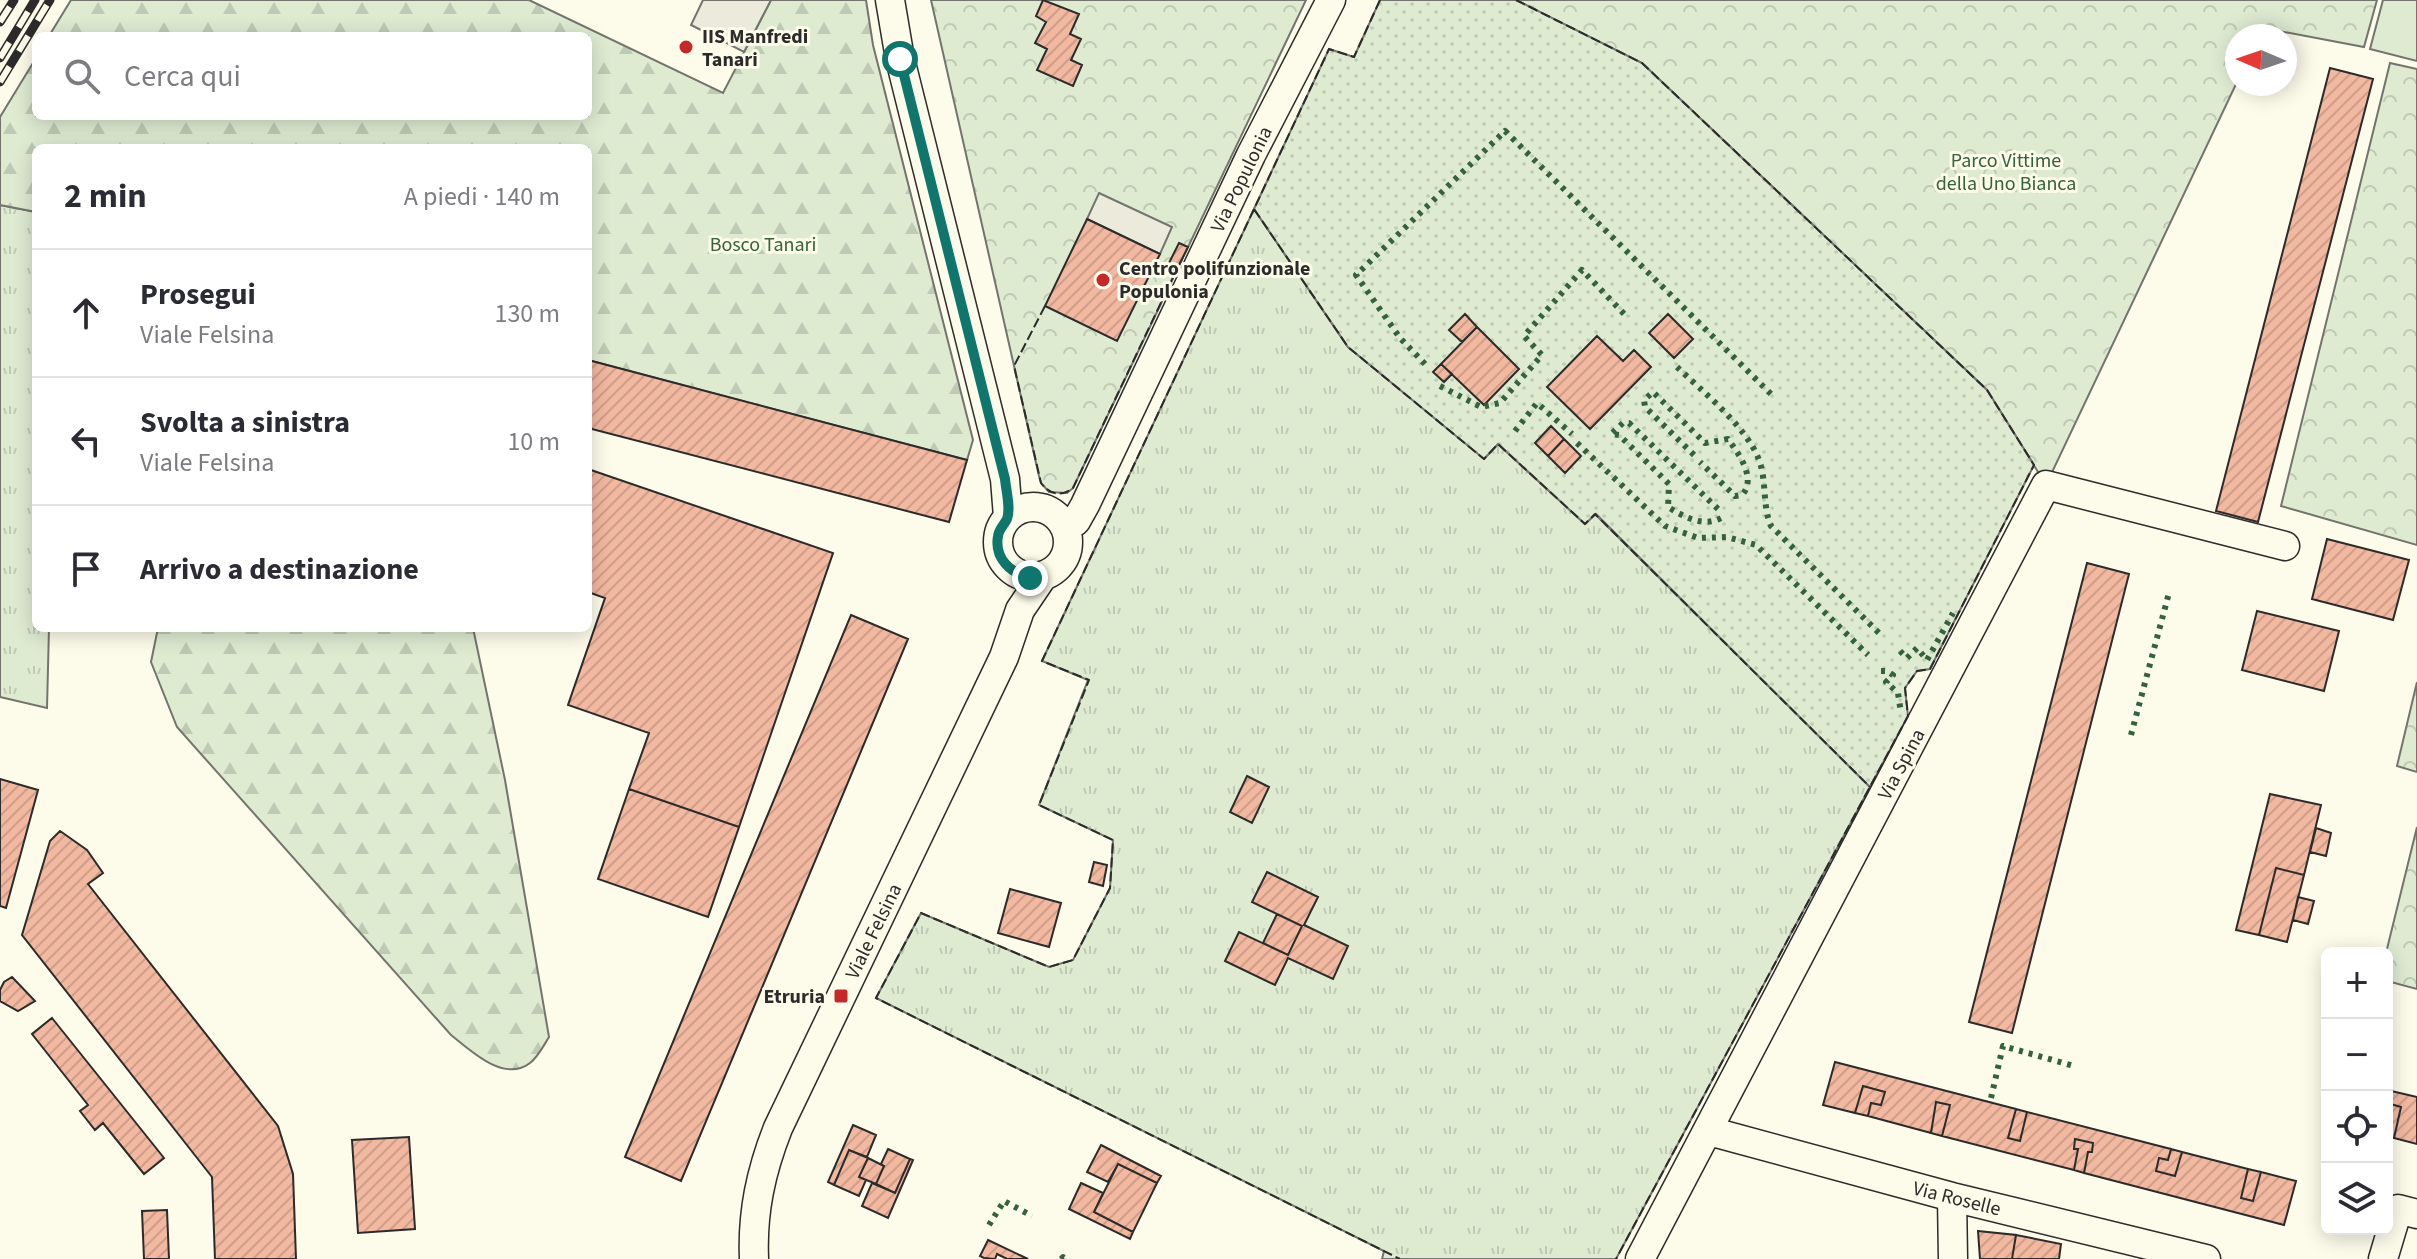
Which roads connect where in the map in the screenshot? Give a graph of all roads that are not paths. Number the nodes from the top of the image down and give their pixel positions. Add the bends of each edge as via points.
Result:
1 (890, 0) edge
2 (1331, 0) edge
3 (1018, 512) junction
4 (1066, 528) junction
5 (2285, 546) dead end
6 (1030, 576) junction
7 (1709, 1131) junction
8 (1952, 1197) junction
9 (2401, 1210) edge
10 (754, 1259) edge
11 (1640, 1259) edge
12 (1953, 1259) edge
13 (2206, 1259) edge
14 (2383, 1259) edge

1 - 3 street, Viale Felsina via 900,59 1005,479
2 - 4 street, Via Populonia via 1251,155 1085,505
3 - 4 street via 1051,511
3 - 6 street, Viale Felsina via 1001,526 998,548 1008,568
4 - 6 street via 1062,563
5 - 7 street, Via Spina via 2046,485
6 - 10 street, Viale Felsina via 1004,657 763,1165 754,1208
7 - 8 street, Via Roselle
7 - 11 street, Via Spina
8 - 12 street
8 - 13 street, Via Roselle
9 - 14 street

